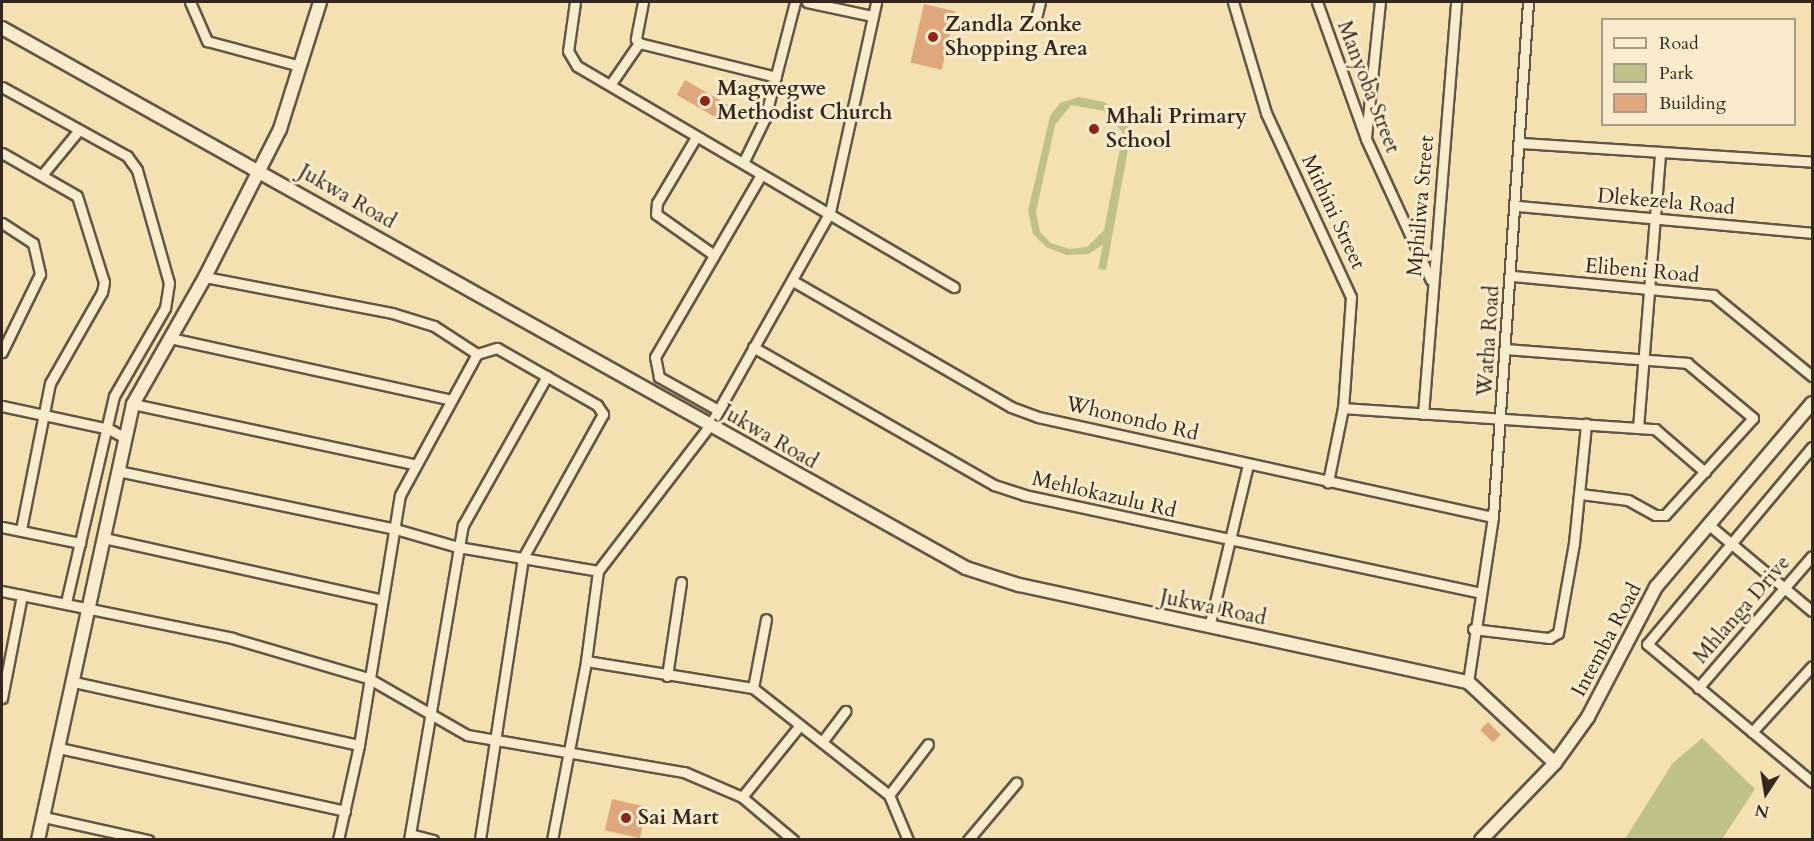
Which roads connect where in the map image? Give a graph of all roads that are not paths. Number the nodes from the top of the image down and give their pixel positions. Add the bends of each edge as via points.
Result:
1 (190, 2) edge
2 (320, 2) edge
3 (575, 2) edge
4 (643, 2) edge
5 (795, 2) edge
6 (807, 2) edge
7 (876, 2) edge
8 (1040, 2) edge
9 (1233, 2) edge
10 (1317, 2) edge
11 (1380, 2) edge
12 (1456, 2) edge
13 (1528, 2) edge
14 (872, 16) junction
15 (1035, 22) dead end
16 (2, 28) edge
17 (639, 43) junction
18 (300, 66) junction
19 (776, 77) junction
20 (610, 85) junction
21 (2, 87) edge
22 (79, 130) junction
23 (696, 136) junction
24 (1366, 139) junction
25 (1522, 143) junction
26 (1660, 152) junction
27 (2, 153) edge
28 (1812, 162) edge
29 (743, 163) junction
30 (260, 171) junction
31 (42, 175) junction
32 (761, 175) junction
33 (1517, 206) junction
34 (830, 212) junction
35 (1654, 219) junction
36 (2, 223) edge
37 (1812, 233) edge
38 (714, 255) junction
39 (1512, 276) junction
40 (205, 277) junction
41 (793, 281) junction
42 (1432, 282) junction
43 (954, 288) dead end
44 (1649, 290) junction
45 (170, 338) junction
46 (753, 347) junction
47 (1506, 349) junction
48 (2, 352) edge
49 (477, 354) junction
50 (1643, 358) junction
51 (547, 376) junction
52 (1812, 376) edge
53 (450, 400) junction
54 (1812, 403) edge
55 (134, 404) junction
56 (2, 406) edge
57 (1343, 408) junction
58 (718, 410) junction
59 (1423, 414) junction
60 (45, 416) junction
61 (1502, 419) junction
62 (1586, 424) junction
63 (710, 425) junction
64 (1638, 428) junction
65 (109, 429) junction
66 (124, 438) junction
67 (1812, 447) edge
68 (414, 464) junction
69 (1248, 464) junction
70 (118, 471) junction
71 (1705, 472) junction
72 (1328, 482) junction
73 (1580, 494) junction
74 (1493, 518) junction
75 (1709, 525) junction
76 (2, 527) edge
77 (392, 528) junction
78 (21, 530) junction
79 (104, 538) junction
80 (1229, 542) junction
81 (80, 543) junction
82 (1729, 543) junction
83 (458, 547) junction
84 (1812, 556) edge
85 (523, 558) junction
86 (598, 571) junction
87 (681, 582) dead end
88 (1786, 588) junction
89 (2, 591) edge
90 (1479, 593) junction
91 (22, 595) junction
92 (380, 599) junction
93 (66, 603) junction
94 (90, 609) junction
95 (1812, 611) edge
96 (766, 619) dead end
97 (1209, 627) junction
98 (1473, 629) junction
99 (6, 658) edge
100 (586, 661) junction
101 (1812, 666) edge
102 (667, 676) junction
103 (368, 678) junction
104 (74, 682) junction
105 (1468, 682) junction
106 (753, 688) junction
107 (1698, 688) junction
108 (2, 698) edge
109 (844, 711) dead end
110 (433, 718) junction
111 (800, 725) junction
112 (1752, 732) junction
113 (822, 742) junction
114 (498, 743) junction
115 (928, 744) dead end
116 (359, 745) junction
117 (59, 748) junction
118 (568, 755) junction
119 (1555, 763) junction
120 (1810, 776) edge
121 (1016, 783) dead end
122 (889, 795) junction
123 (742, 797) junction
124 (345, 811) junction
125 (44, 817) junction
126 (409, 837) edge
127 (38, 840) edge
128 (148, 840) edge
129 (338, 840) edge
130 (433, 840) edge
131 (480, 840) edge
132 (552, 840) edge
133 (793, 840) edge
134 (908, 840) edge
135 (968, 840) edge
136 (1481, 840) edge

1 - 18 street via 207,41
2 - 18 street
3 - 20 street via 567,42 570,59
4 - 17 street via 636,39
5 - 19 street
6 - 14 street
7 - 14 street
8 - 15 street
9 - 57 street, Mithini Street via 1266,113 1346,279 1352,312
10 - 24 street, Manyoba Street
11 - 24 street
12 - 42 street, Mphiliwa Street
13 - 25 street, Watha Road
14 - 34 street
16 - 30 street, Jukwa Road
17 - 19 street
17 - 20 street
18 - 30 street via 280,129
19 - 29 street via 765,118
20 - 23 street
21 - 22 street
22 - 31 street
22 - 65 street via 116,147 137,170 169,283 165,308 114,396
23 - 29 street
23 - 38 street via 657,203 656,214
24 - 42 street, Manyoba Street
25 - 26 street
25 - 33 street, Watha Road
26 - 28 street
26 - 35 street
27 - 31 street
29 - 32 street
30 - 40 street
30 - 63 street, Jukwa Road
31 - 60 street via 80,201 104,282 51,380
32 - 34 street
32 - 38 street
33 - 35 street, Dlekezela Road
33 - 39 street, Watha Road
34 - 41 street
34 - 43 street
35 - 37 street, Dlekezela Road
35 - 44 street
36 - 48 street via 33,243 40,274
38 - 58 street via 655,357 655,368 659,377
39 - 44 street, Elibeni Road
39 - 47 street, Watha Road
40 - 45 street
40 - 49 street via 392,313 434,326
41 - 46 street
41 - 69 street, Whonondo Rd via 1011,407 1038,417
42 - 59 street, Mphiliwa Street
44 - 50 street
44 - 52 street, Elibeni Road via 1713,295
45 - 53 street
45 - 55 street
46 - 58 street
46 - 80 street, Mehlokazulu Rd via 994,485
47 - 50 street
47 - 61 street, Watha Road
49 - 51 street via 505,350
49 - 53 street
50 - 64 street
50 - 71 street via 1692,366 1753,417
51 - 83 street via 470,508
51 - 85 street via 597,405 603,414
53 - 68 street
54 - 75 street, Intemba Road
55 - 66 street
55 - 68 street
56 - 60 street
57 - 59 street
57 - 72 street, Mithini Street
58 - 63 street
59 - 61 street
60 - 65 street
60 - 78 street
61 - 62 street
61 - 74 street, Watha Road
62 - 64 street
62 - 73 street
63 - 86 street
63 - 97 street, Jukwa Road via 966,568
64 - 71 street via 1664,435
65 - 66 street
65 - 81 street
66 - 70 street
67 - 82 street
68 - 77 street
69 - 72 street, Whonondo Rd
69 - 80 street
70 - 77 street
70 - 79 street
71 - 73 street via 1665,515 1655,515 1628,500
72 - 74 street, Whonondo Rd
73 - 98 street via 1558,633 1549,638
74 - 90 street, Watha Road
75 - 82 street
75 - 119 street, Intemba Road via 1646,603 1588,717
76 - 78 street
77 - 83 street
77 - 92 street
78 - 81 street
79 - 92 street
79 - 94 street
80 - 90 street, Mehlokazulu Rd
80 - 97 street
81 - 93 street
82 - 88 street
82 - 107 street via 1647,644
83 - 85 street
83 - 110 street
84 - 88 street, Mhlanga Drive
85 - 86 street
85 - 114 street
86 - 100 street
87 - 102 street
88 - 95 street
88 - 107 street, Mhlanga Drive
89 - 91 street
90 - 98 street, Watha Road
91 - 93 street
91 - 99 street
92 - 103 street
93 - 94 street
94 - 103 street via 232,638
94 - 104 street
96 - 106 street
97 - 105 street, Jukwa Road
98 - 105 street, Watha Road
99 - 108 street
100 - 102 street
100 - 118 street
101 - 112 street
102 - 106 street
103 - 110 street
103 - 116 street
104 - 116 street
104 - 117 street
105 - 119 street
106 - 111 street
107 - 112 street
109 - 113 street
110 - 114 street via 467,735
110 - 126 street
111 - 113 street
111 - 123 street
112 - 120 street
113 - 122 street
114 - 118 street
114 - 131 street
115 - 122 street
116 - 124 street
117 - 124 street
117 - 125 street
118 - 123 street via 684,772
118 - 132 street
119 - 136 street, Intemba Road
121 - 135 street
122 - 134 street
123 - 133 street
124 - 129 street
125 - 127 street
125 - 128 street
126 - 130 street

